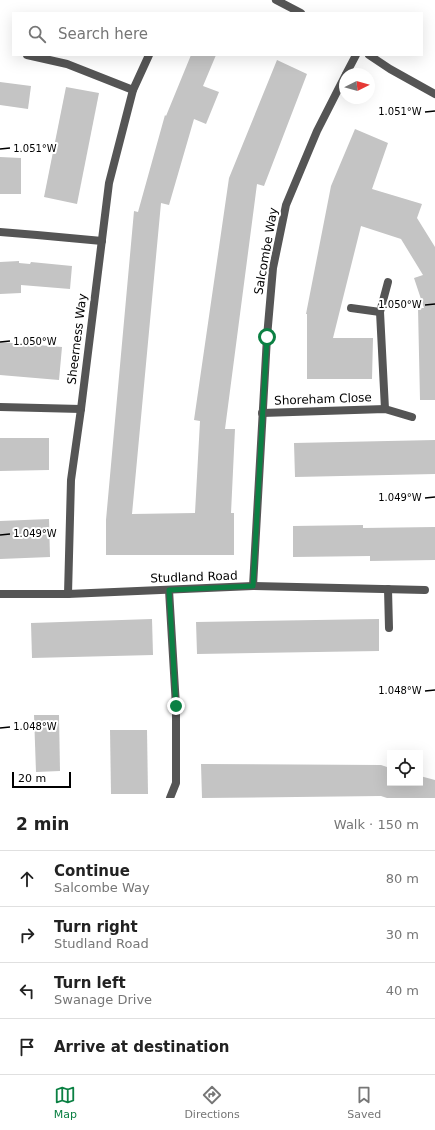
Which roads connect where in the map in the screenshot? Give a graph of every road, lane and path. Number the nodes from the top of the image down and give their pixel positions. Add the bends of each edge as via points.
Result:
1 (276, 0) edge
2 (299, 12) edge
3 (150, 56) edge
4 (356, 56) edge
5 (370, 56) edge
6 (44, 57) edge
7 (350, 68) edge
8 (339, 89) edge
9 (134, 90) junction
10 (435, 94) edge
11 (0, 232) edge
12 (102, 241) junction
13 (388, 282) dead end
14 (351, 308) dead end
15 (380, 312) junction
16 (0, 407) edge
17 (81, 409) junction
18 (385, 409) junction
19 (262, 414) junction
20 (412, 417) dead end
21 (253, 586) junction
22 (388, 589) junction
23 (169, 590) junction
24 (425, 590) dead end
25 (0, 594) edge
26 (68, 594) junction
27 (389, 628) dead end
28 (170, 798) edge

1 - 2 street
3 - 9 street, Sheerness Way
4 - 7 street, Salcombe Way
5 - 10 street
6 - 9 street
8 - 19 street, Salcombe Way via 317,132 286,205 273,268
9 - 12 street, Sheerness Way via 109,183
11 - 12 street
12 - 17 street, Sheerness Way
13 - 15 street, Shoreham Close
14 - 15 street
15 - 18 street, Shoreham Close
16 - 17 street
17 - 26 street, Sheerness Way via 71,480
18 - 19 street, Shoreham Close
18 - 20 street, Shoreham Close
19 - 21 street, Salcombe Way
21 - 22 street, Studland Road
21 - 23 street, Studland Road
22 - 24 street, Studland Road
22 - 27 street
23 - 26 street, Studland Road
23 - 28 street via 176,706 176,783
25 - 26 street, Studland Road

